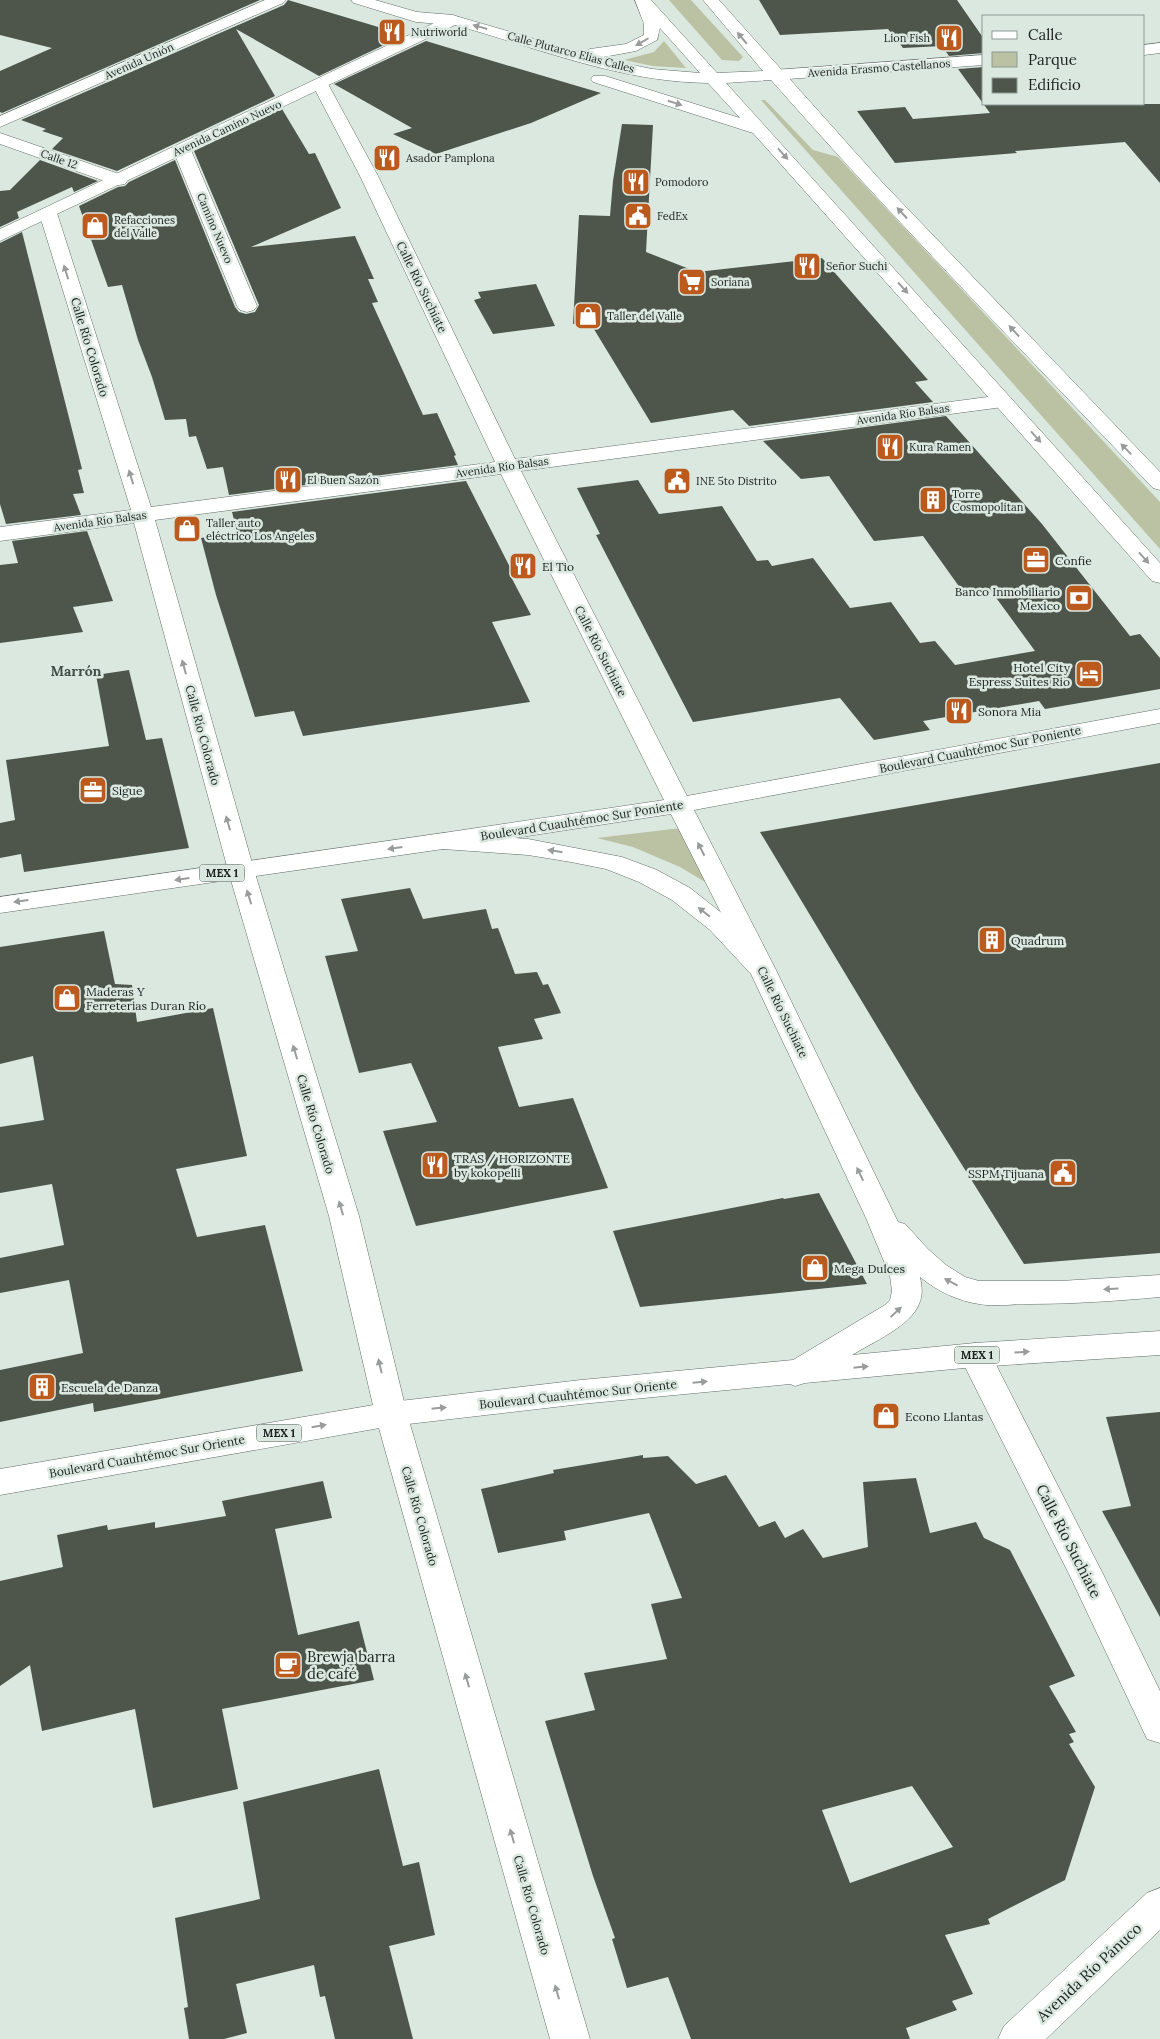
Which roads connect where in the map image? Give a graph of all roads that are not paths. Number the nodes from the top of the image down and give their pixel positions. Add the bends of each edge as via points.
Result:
1 (278, 0) edge
2 (359, 0) edge
3 (643, 0) edge
4 (711, 0) edge
5 (416, 16) junction
6 (453, 20) junction
7 (435, 29) junction
8 (1160, 48) edge
9 (1145, 50) edge
10 (571, 54) junction
11 (982, 60) edge
12 (579, 73) junction
13 (774, 75) junction
14 (715, 79) junction
15 (320, 84) junction
16 (0, 122) edge
17 (761, 130) junction
18 (0, 138) edge
19 (182, 150) junction
20 (119, 180) junction
21 (48, 213) junction
22 (0, 236) edge
23 (248, 306) dead end
24 (1004, 401) junction
25 (508, 467) junction
26 (1160, 484) edge
27 (142, 515) junction
28 (0, 534) edge
29 (1160, 576) edge
30 (1160, 716) edge
31 (679, 805) junction
32 (443, 841) junction
33 (241, 870) junction
34 (0, 904) edge
35 (763, 970) junction
36 (881, 1218) junction
37 (1160, 1286) edge
38 (1160, 1343) edge
39 (975, 1355) junction
40 (795, 1374) junction
41 (391, 1414) junction
42 (0, 1482) edge
43 (1160, 1728) edge
44 (1160, 1905) edge
45 (570, 2039) edge
46 (1018, 2039) edge

1 - 16 street, Avenida Unión
2 - 5 street, Calle Plutarco Elias Calles
3 -> 10 street via 653,30 651,37 643,43 616,51
3 - 14 street
13 -> 4 street
5 - 6 street, Calle Plutarco Elias Calles
5 - 7 street, Calle Plutarco Elias Calles
6 - 7 street, Avenida Camino Nuevo
10 -> 6 street, Calle Plutarco Elias Calles
7 - 12 street, Calle Plutarco Elias Calles
7 - 15 street, Avenida Camino Nuevo
8 - 9 street
10 - 14 street, Calle Plutarco Elias Calles via 654,74
11 - 13 street, Avenida Erasmo Castellanos
12 - 14 street, Calle Plutarco Elias Calles via 647,85 680,87
12 -> 17 street
13 - 14 street, Avenida Erasmo Castellanos
26 -> 13 street
14 - 17 street
15 - 19 street, Avenida Camino Nuevo
15 - 25 street, Calle Río Suchiate via 368,176
17 -> 24 street
18 - 20 street, Calle 12
19 - 20 street, Avenida Camino Nuevo
19 - 23 street, Camino Nuevo
20 - 21 street, Avenida Camino Nuevo
21 - 22 street, Avenida Camino Nuevo
27 -> 21 street, Calle Río Colorado
24 - 25 street, Avenida Río Balsas
24 -> 29 street
25 - 27 street, Avenida Río Balsas
25 - 31 street, Calle Río Suchiate
27 - 28 street, Avenida Río Balsas
33 -> 27 street, Calle Río Colorado
30 - 31 street, Boulevard Cuauhtémoc Sur Poniente
31 - 32 street, Boulevard Cuauhtémoc Sur Poniente
35 -> 31 street, Calle Río Suchiate
32 -> 33 street, Boulevard Cuauhtémoc Sur Poniente / MEX 1
35 -> 32 street, MEX 1 via 719,924 681,894 648,876 613,863 571,854 528,847
33 -> 34 street, Boulevard Cuauhtémoc Sur Poniente / MEX 1
41 -> 33 street, Calle Río Colorado via 344,1216
36 -> 35 street, Calle Río Suchiate / MEX 1
37 -> 36 street, MEX 1 via 1057,1293 995,1294 965,1290 913,1254
40 -> 36 street via 883,1323 904,1304 908,1291 905,1276
39 -> 38 street, Boulevard Cuauhtémoc Sur Oriente / MEX 1
40 -> 39 street, Boulevard Cuauhtémoc Sur Oriente / MEX 1
39 - 43 street, Calle Río Suchiate
41 -> 40 street, Boulevard Cuauhtémoc Sur Oriente / MEX 1 via 581,1392
42 -> 41 street, Boulevard Cuauhtémoc Sur Oriente / MEX 1
45 -> 41 street, Calle Río Colorado
44 - 46 street, Avenida Río Pánuco

